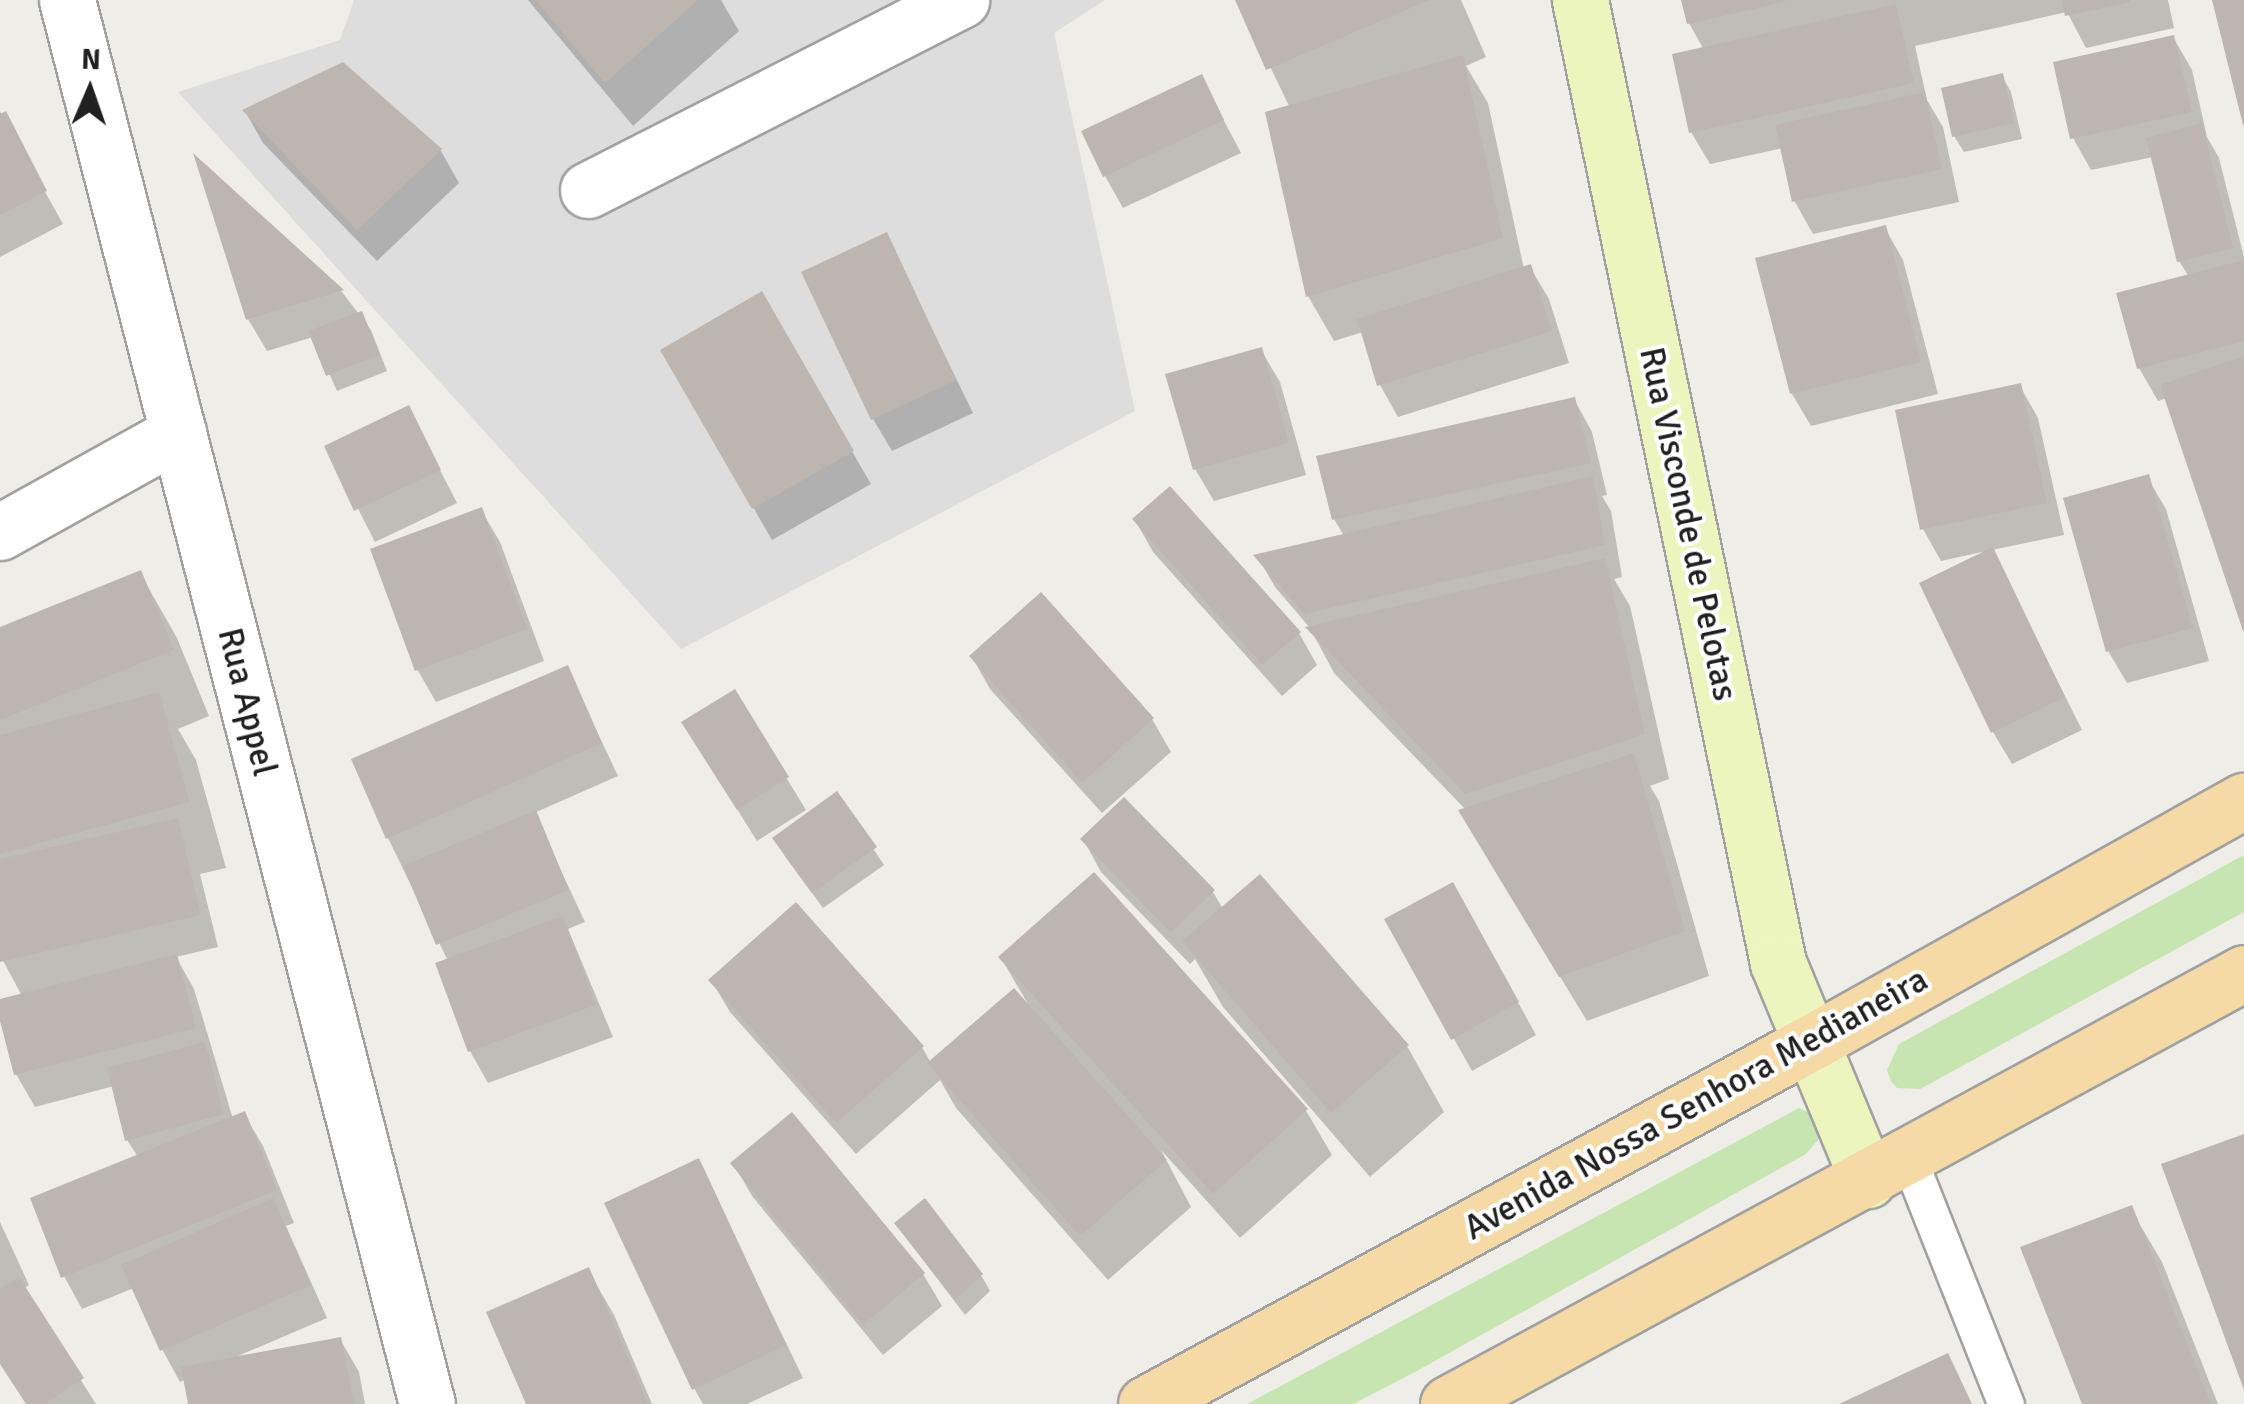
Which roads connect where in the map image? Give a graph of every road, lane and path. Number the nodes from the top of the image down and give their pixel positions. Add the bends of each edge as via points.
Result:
1 (67, 0) edge
2 (961, 0) edge
3 (1580, 0) edge
4 (588, 190) dead end
5 (178, 433) junction
6 (0, 532) edge
7 (2244, 801) edge
8 (2244, 972) edge
9 (1812, 1042) junction
10 (1888, 1168) junction
11 (427, 1404) edge
12 (1146, 1404) edge
13 (1448, 1404) edge
14 (2006, 1404) edge

1 - 5 street, Rua Appel
2 - 4 street
3 - 9 street, Rua Visconde de Pelotas via 1778,963
5 - 6 street
5 - 11 street, Rua Appel
7 - 9 main road, Avenida Nossa Senhora Medianeira
8 - 10 main road
9 - 10 street, Rua Visconde de Pelotas
9 - 12 main road, Avenida Nossa Senhora Medianeira
10 - 13 main road
10 - 14 lane

